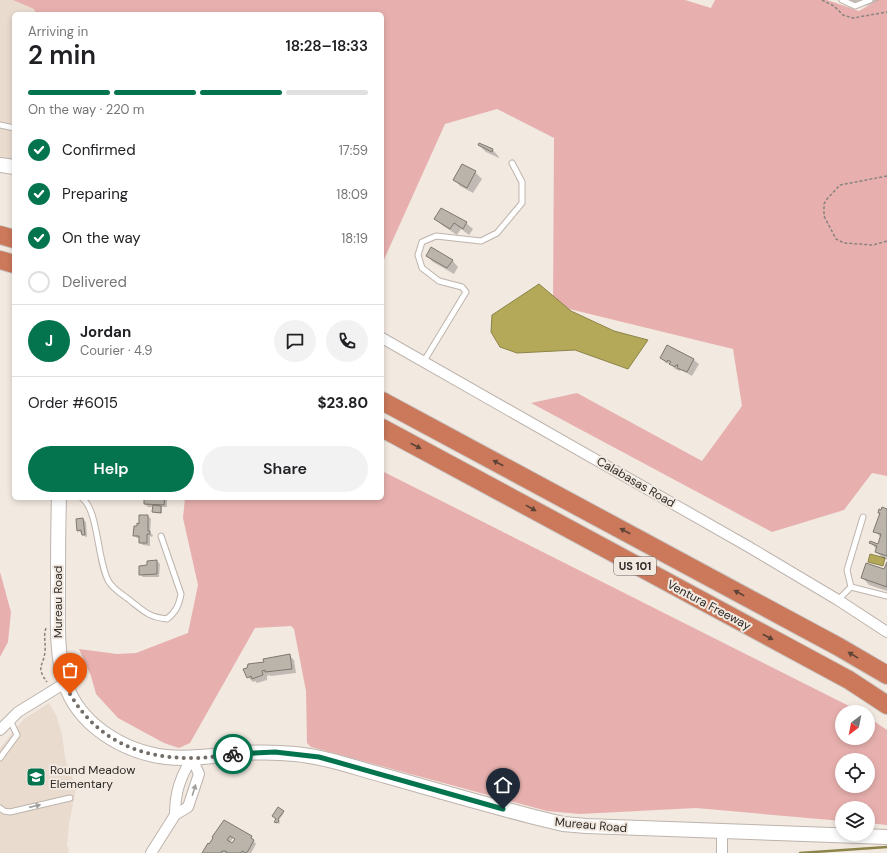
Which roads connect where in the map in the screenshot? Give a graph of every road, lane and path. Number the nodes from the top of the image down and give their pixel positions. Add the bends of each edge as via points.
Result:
1 (842, 0) edge
2 (870, 0) edge
3 (0, 125) edge
4 (12, 128) edge
5 (512, 163) dead end
6 (0, 165) edge
7 (12, 167) edge
8 (887, 176) edge
9 (0, 235) edge
10 (12, 238) edge
11 (887, 241) edge
12 (0, 260) edge
13 (12, 263) edge
14 (384, 339) edge
15 (424, 361) junction
16 (384, 402) edge
17 (384, 429) edge
18 (59, 500) edge
19 (84, 500) edge
20 (863, 517) dead end
21 (161, 536) dead end
22 (851, 586) junction
23 (887, 596) edge
24 (838, 600) junction
25 (58, 617) junction
26 (887, 632) edge
27 (887, 675) edge
28 (47, 682) dead end
29 (65, 683) junction
30 (887, 705) edge
31 (10, 719) junction
32 (0, 730) edge
33 (0, 758) edge
34 (192, 758) junction
35 (70, 798) dead end
36 (0, 808) edge
37 (175, 815) junction
38 (722, 831) junction
39 (887, 837) edge
40 (151, 853) edge
41 (722, 853) edge

1 - 2 lane via 855,6
3 - 4 lane
5 - 15 lane via 522,182 522,203 497,233 481,241 436,236 422,242 418,255 422,268 439,282 462,287 466,292
6 - 7 main road
8 - 11 path via 840,185 824,204 824,216 836,239 844,243 873,245
9 - 10 highway
12 - 13 highway
14 - 15 street, Calabasas Road
15 - 24 street, Calabasas Road
27 -> 16 highway, Ventura Freeway / US 101 via 840,647
17 -> 30 highway, Ventura Freeway / US 101 via 848,680
18 - 25 main road, Mureau Road
19 - 21 lane via 92,511 109,582 143,611 154,618 167,619 174,613 181,594
20 - 22 lane via 847,570
22 - 23 lane
22 - 24 lane
24 - 26 street, Calabasas Road
25 - 28 path via 51,618 45,632 46,650 41,667
25 - 29 main road, Mureau Road via 60,658
29 - 31 street
29 - 34 main road, Mureau Road via 80,710 89,720 124,746 166,757
31 - 32 street
31 - 33 lane via 17,735
34 - 37 street via 184,771 175,798
37 -> 34 street via 188,807 199,774
34 - 38 main road, Mureau Road via 275,752 319,757 563,824
36 -> 35 lane via 10,812
37 - 40 street
38 - 39 main road, Mureau Road
38 - 41 street

